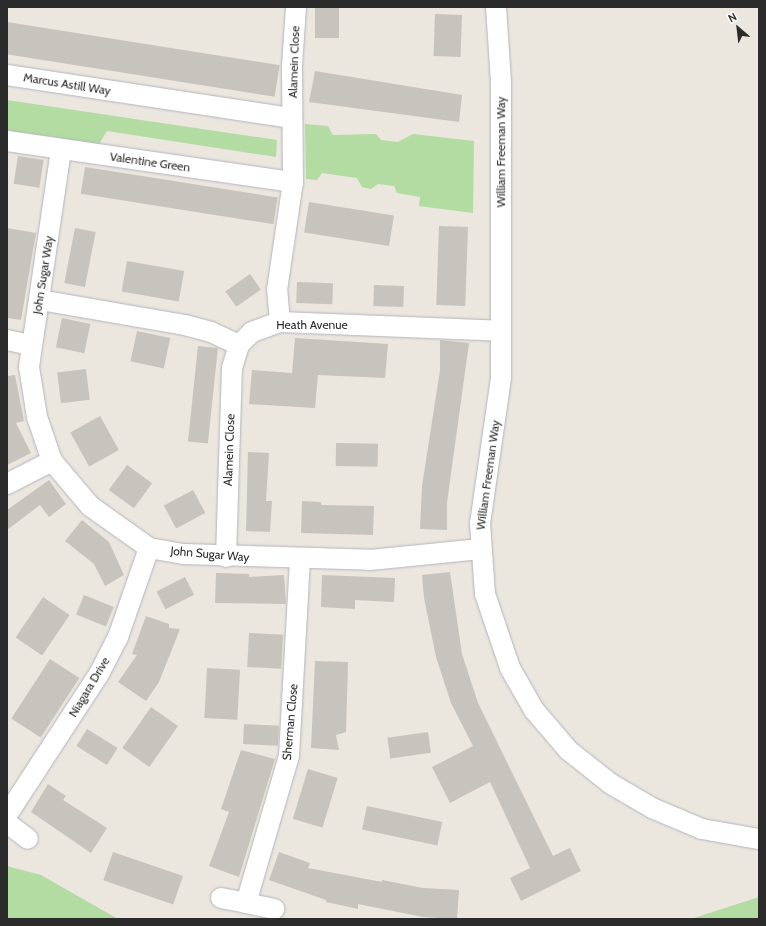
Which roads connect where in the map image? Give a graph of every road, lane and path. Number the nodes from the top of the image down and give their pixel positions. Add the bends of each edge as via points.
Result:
1 (296, 7) edge
2 (496, 7) edge
3 (510, 7) edge
4 (7, 75) edge
5 (501, 83) junction
6 (292, 118) junction
7 (7, 141) edge
8 (62, 150) junction
9 (293, 182) junction
10 (40, 300) junction
11 (280, 322) junction
12 (500, 331) junction
13 (7, 340) edge
14 (31, 345) junction
15 (239, 345) junction
16 (52, 461) junction
17 (7, 484) edge
18 (149, 548) junction
19 (480, 549) junction
20 (226, 557) junction
21 (300, 559) junction
22 (7, 815) edge
23 (7, 823) edge
24 (28, 839) dead end
25 (759, 839) edge
26 (221, 898) dead end
27 (246, 903) junction
28 (274, 909) dead end

1 - 6 street, Alamein Close
2 - 5 street
3 - 5 street
4 - 6 street, Marcus Astill Way
5 - 12 street, William Freeman Way
6 - 9 street, Alamein Close
7 - 8 street, Valentine Green
8 - 9 street, Valentine Green
8 - 10 street, John Sugar Way
9 - 11 street, Alamein Close via 277,290
10 - 14 street, John Sugar Way
10 - 15 street via 185,324
11 - 12 street, Heath Avenue
11 - 15 street, Heath Avenue via 252,332
12 - 19 street, William Freeman Way via 498,411 485,486
13 - 14 street
14 - 16 street, John Sugar Way via 31,393
15 - 20 street, Alamein Close via 232,368
16 - 17 street
16 - 18 street, John Sugar Way via 90,506
18 - 20 street, John Sugar Way
18 - 22 street, Niagara Drive via 118,637 99,674
19 - 21 street, John Sugar Way via 375,560
19 - 25 street, William Freeman Way via 484,594 510,668 534,710 568,750 611,784 652,808 702,829
20 - 21 street, John Sugar Way
21 - 27 street, Sherman Close via 290,750
23 - 24 street
26 - 27 street
27 - 28 street

